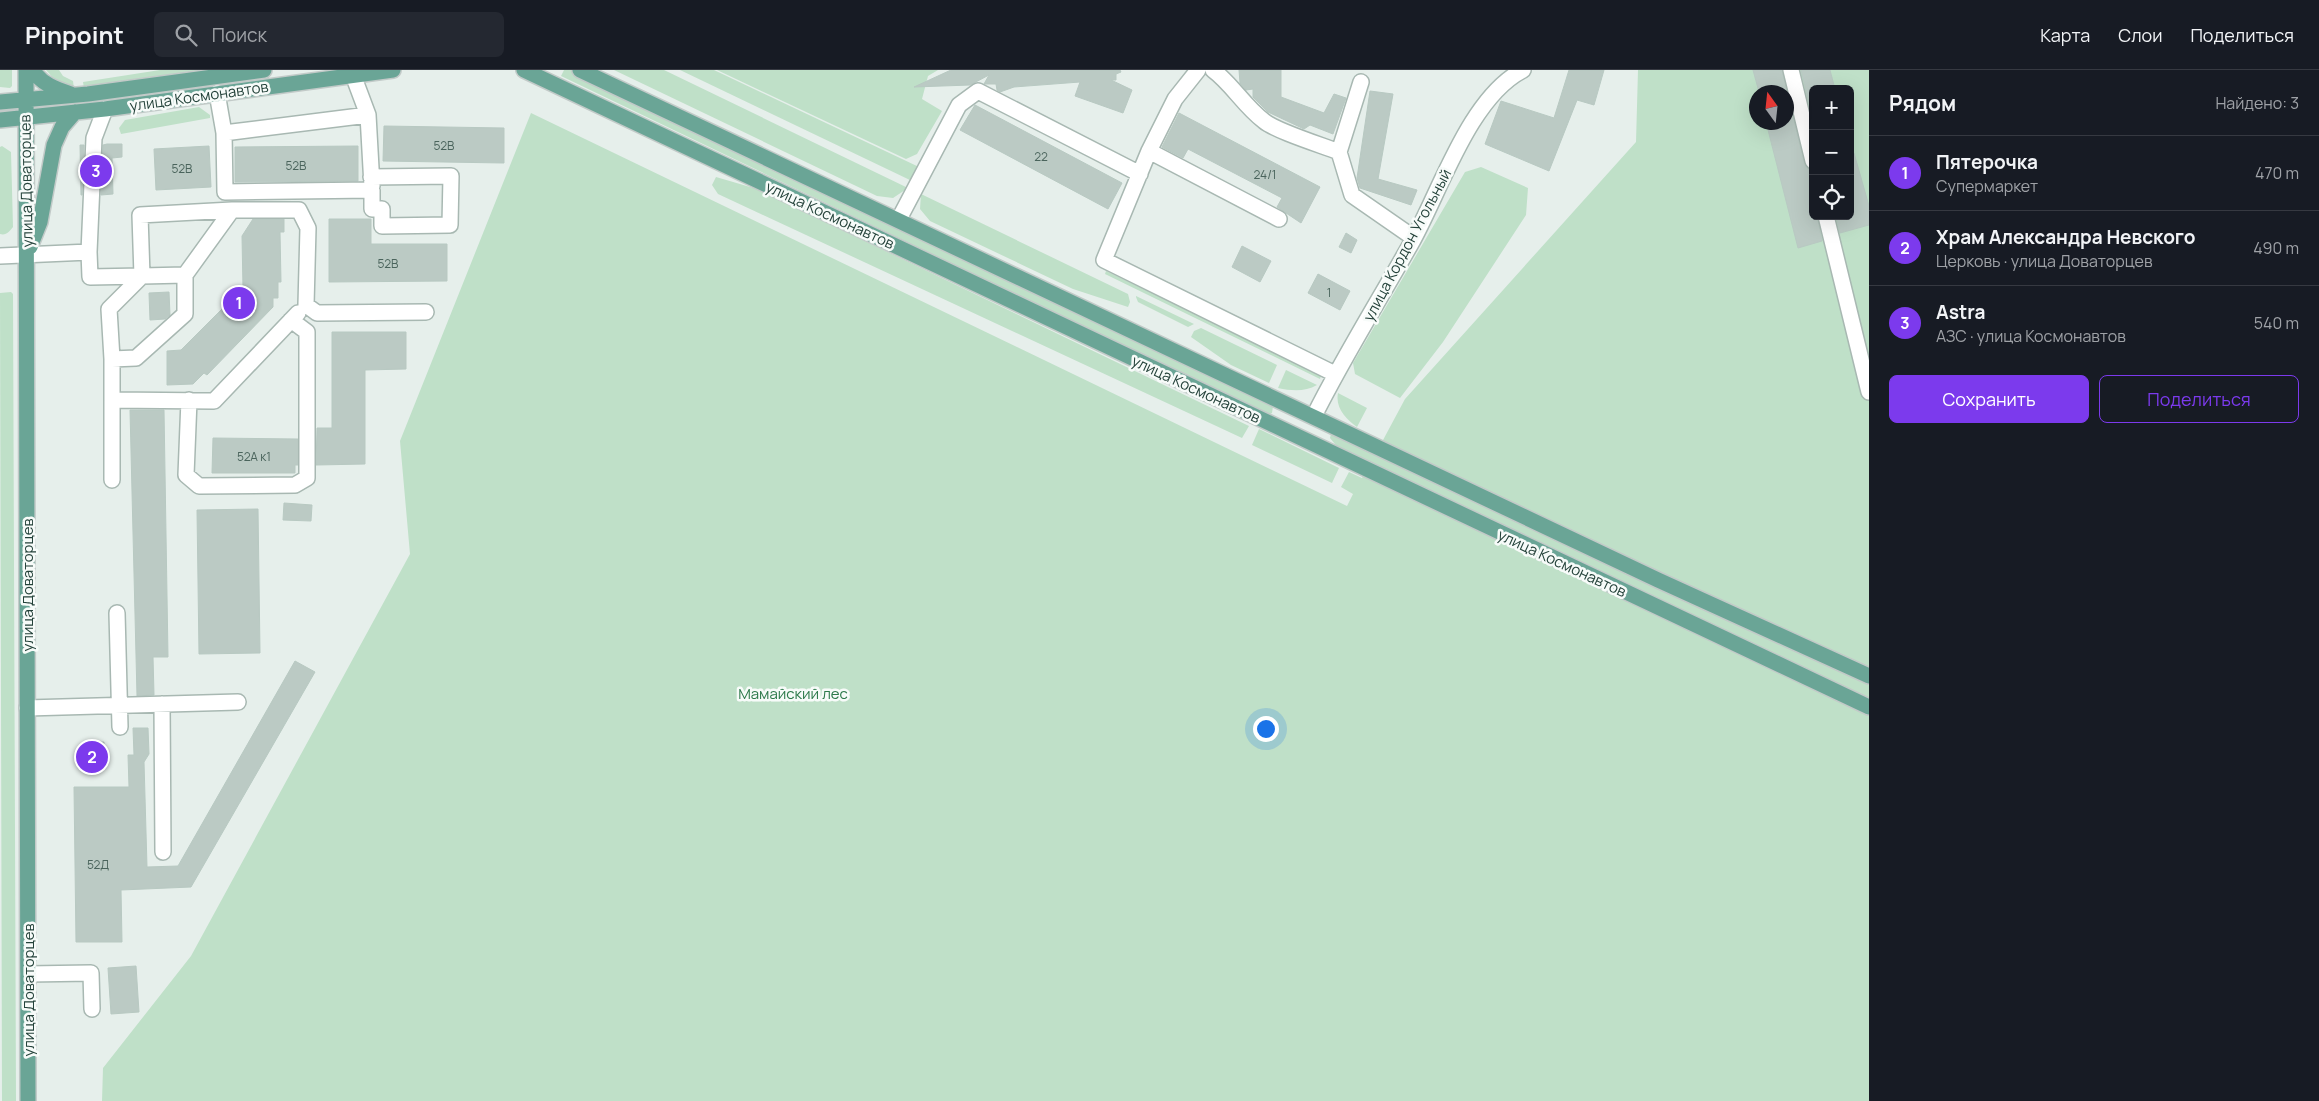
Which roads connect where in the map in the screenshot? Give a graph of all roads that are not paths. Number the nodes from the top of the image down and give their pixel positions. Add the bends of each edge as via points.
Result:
1 (26, 70) edge
2 (33, 70) edge
3 (258, 70) edge
4 (393, 70) edge
5 (524, 70) edge
6 (580, 70) edge
7 (1198, 70) edge
8 (1213, 70) edge
9 (1522, 70) edge
10 (1791, 70) edge
11 (353, 75) junction
12 (1361, 82) dead end
13 (218, 93) junction
14 (74, 95) junction
15 (25, 99) junction
16 (0, 102) edge
17 (105, 109) junction
18 (75, 112) junction
19 (368, 115) junction
20 (25, 118) junction
21 (3, 120) edge
22 (224, 133) junction
23 (1809, 144) edge
24 (1149, 151) junction
25 (1338, 152) junction
26 (1140, 174) junction
27 (372, 184) junction
28 (232, 210) junction
29 (1279, 219) dead end
30 (899, 220) junction
31 (1827, 220) edge
32 (1414, 238) junction
33 (89, 252) junction
34 (27, 255) junction
35 (0, 256) edge
36 (184, 275) junction
37 (142, 276) junction
38 (306, 305) junction
39 (426, 312) dead end
40 (292, 320) junction
41 (112, 359) junction
42 (1335, 374) junction
43 (1869, 392) edge
44 (112, 400) junction
45 (189, 400) junction
46 (1314, 416) junction
47 (112, 480) dead end
48 (117, 613) dead end
49 (1869, 676) edge
50 (238, 702) dead end
51 (162, 704) junction
52 (120, 706) junction
53 (1869, 707) edge
54 (27, 708) junction
55 (120, 727) dead end
56 (163, 852) dead end
57 (28, 974) junction
58 (92, 1010) dead end
59 (28, 1101) edge

1 - 15 main road, улица Доваторцев
2 - 14 main road via 43,82
3 - 14 main road, улица Космонавтов
4 - 11 main road, улица Космонавтов
5 - 53 main road, улица Космонавтов
6 - 30 main road, улица Космонавтов
7 - 24 street via 1175,99
8 - 25 street via 1227,80 1238,97 1266,123
9 - 32 street, улица Кордон Угольный via 1507,78 1471,124
10 - 23 street
11 - 13 main road, улица Космонавтов
11 - 19 street
12 - 25 street
13 - 17 main road, улица Космонавтов
13 - 22 street
14 - 15 main road, улица Космонавтов
15 - 16 main road, улица Космонавтов
15 - 20 main road, улица Доваторцев
17 - 18 main road, улица Космонавтов
17 - 33 street via 94,138
18 - 20 main road, улица Космонавтов
18 - 34 main road via 62,127 54,145 40,222
19 - 22 street
19 - 27 street
20 - 21 main road, улица Космонавтов
20 - 34 main road, улица Доваторцев
22 - 27 street via 225,192
24 - 26 street
24 - 29 street
25 - 32 street via 1352,195
26 - 30 street via 978,91 959,105
26 - 42 street via 1104,260
27 - 27 street via 451,176 450,226 382,226 382,209 372,209
28 - 36 street
28 - 37 street via 140,215
28 - 38 street via 299,210 308,228
30 - 46 main road, улица Космонавтов
31 - 43 street
32 - 42 street, улица Кордон Угольный
33 - 34 street
33 - 37 street via 90,277
34 - 35 street
34 - 54 main road, улица Доваторцев
36 - 37 street
36 - 41 street via 186,314 136,358
37 - 41 street via 110,308
38 - 39 street via 317,313
38 - 40 street
40 - 45 street via 214,401
40 - 45 street via 307,332 307,478 295,485 199,486 186,475
41 - 44 street
42 - 46 street, улица Кордон Угольный
44 - 45 street
44 - 47 street
46 - 49 main road, улица Космонавтов
48 - 52 street
50 - 51 street
51 - 52 street
51 - 56 street
52 - 54 street
52 - 55 street
54 - 57 main road, улица Доваторцев
57 - 58 street via 91,973
57 - 59 main road, улица Доваторцев

